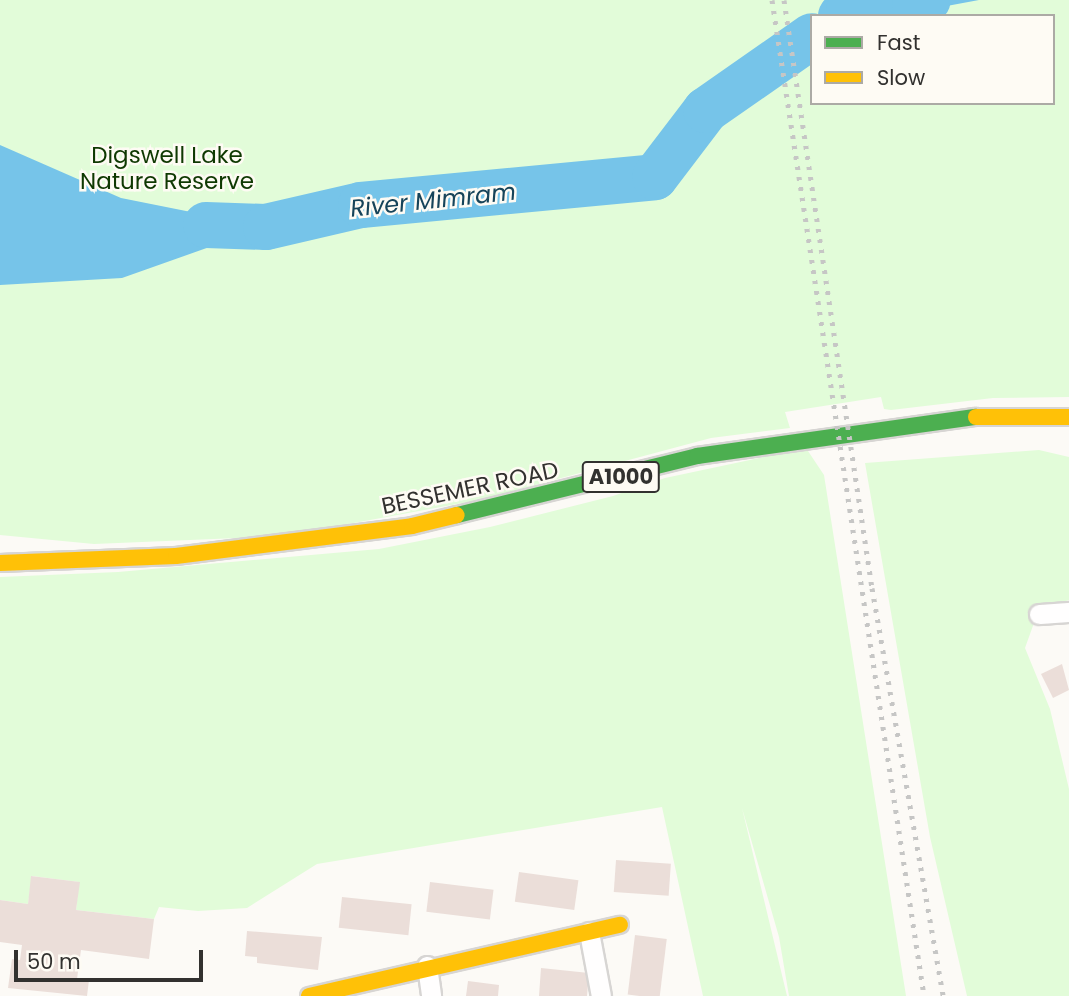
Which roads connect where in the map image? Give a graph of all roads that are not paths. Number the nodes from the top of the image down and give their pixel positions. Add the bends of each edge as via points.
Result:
1 (1069, 417) edge
2 (1, 564) edge
3 (1069, 612) edge
4 (1039, 614) dead end
5 (620, 925) dead end
6 (589, 932) junction
7 (427, 966) junction
8 (309, 996) edge
9 (431, 996) edge
10 (601, 996) edge

1 - 2 main road, BESSEMER ROAD / A1000 via 988,415 768,444 696,456 412,526 176,556
3 - 4 street
5 - 6 main road
6 - 7 main road
6 - 10 street
7 - 8 main road
7 - 9 street

